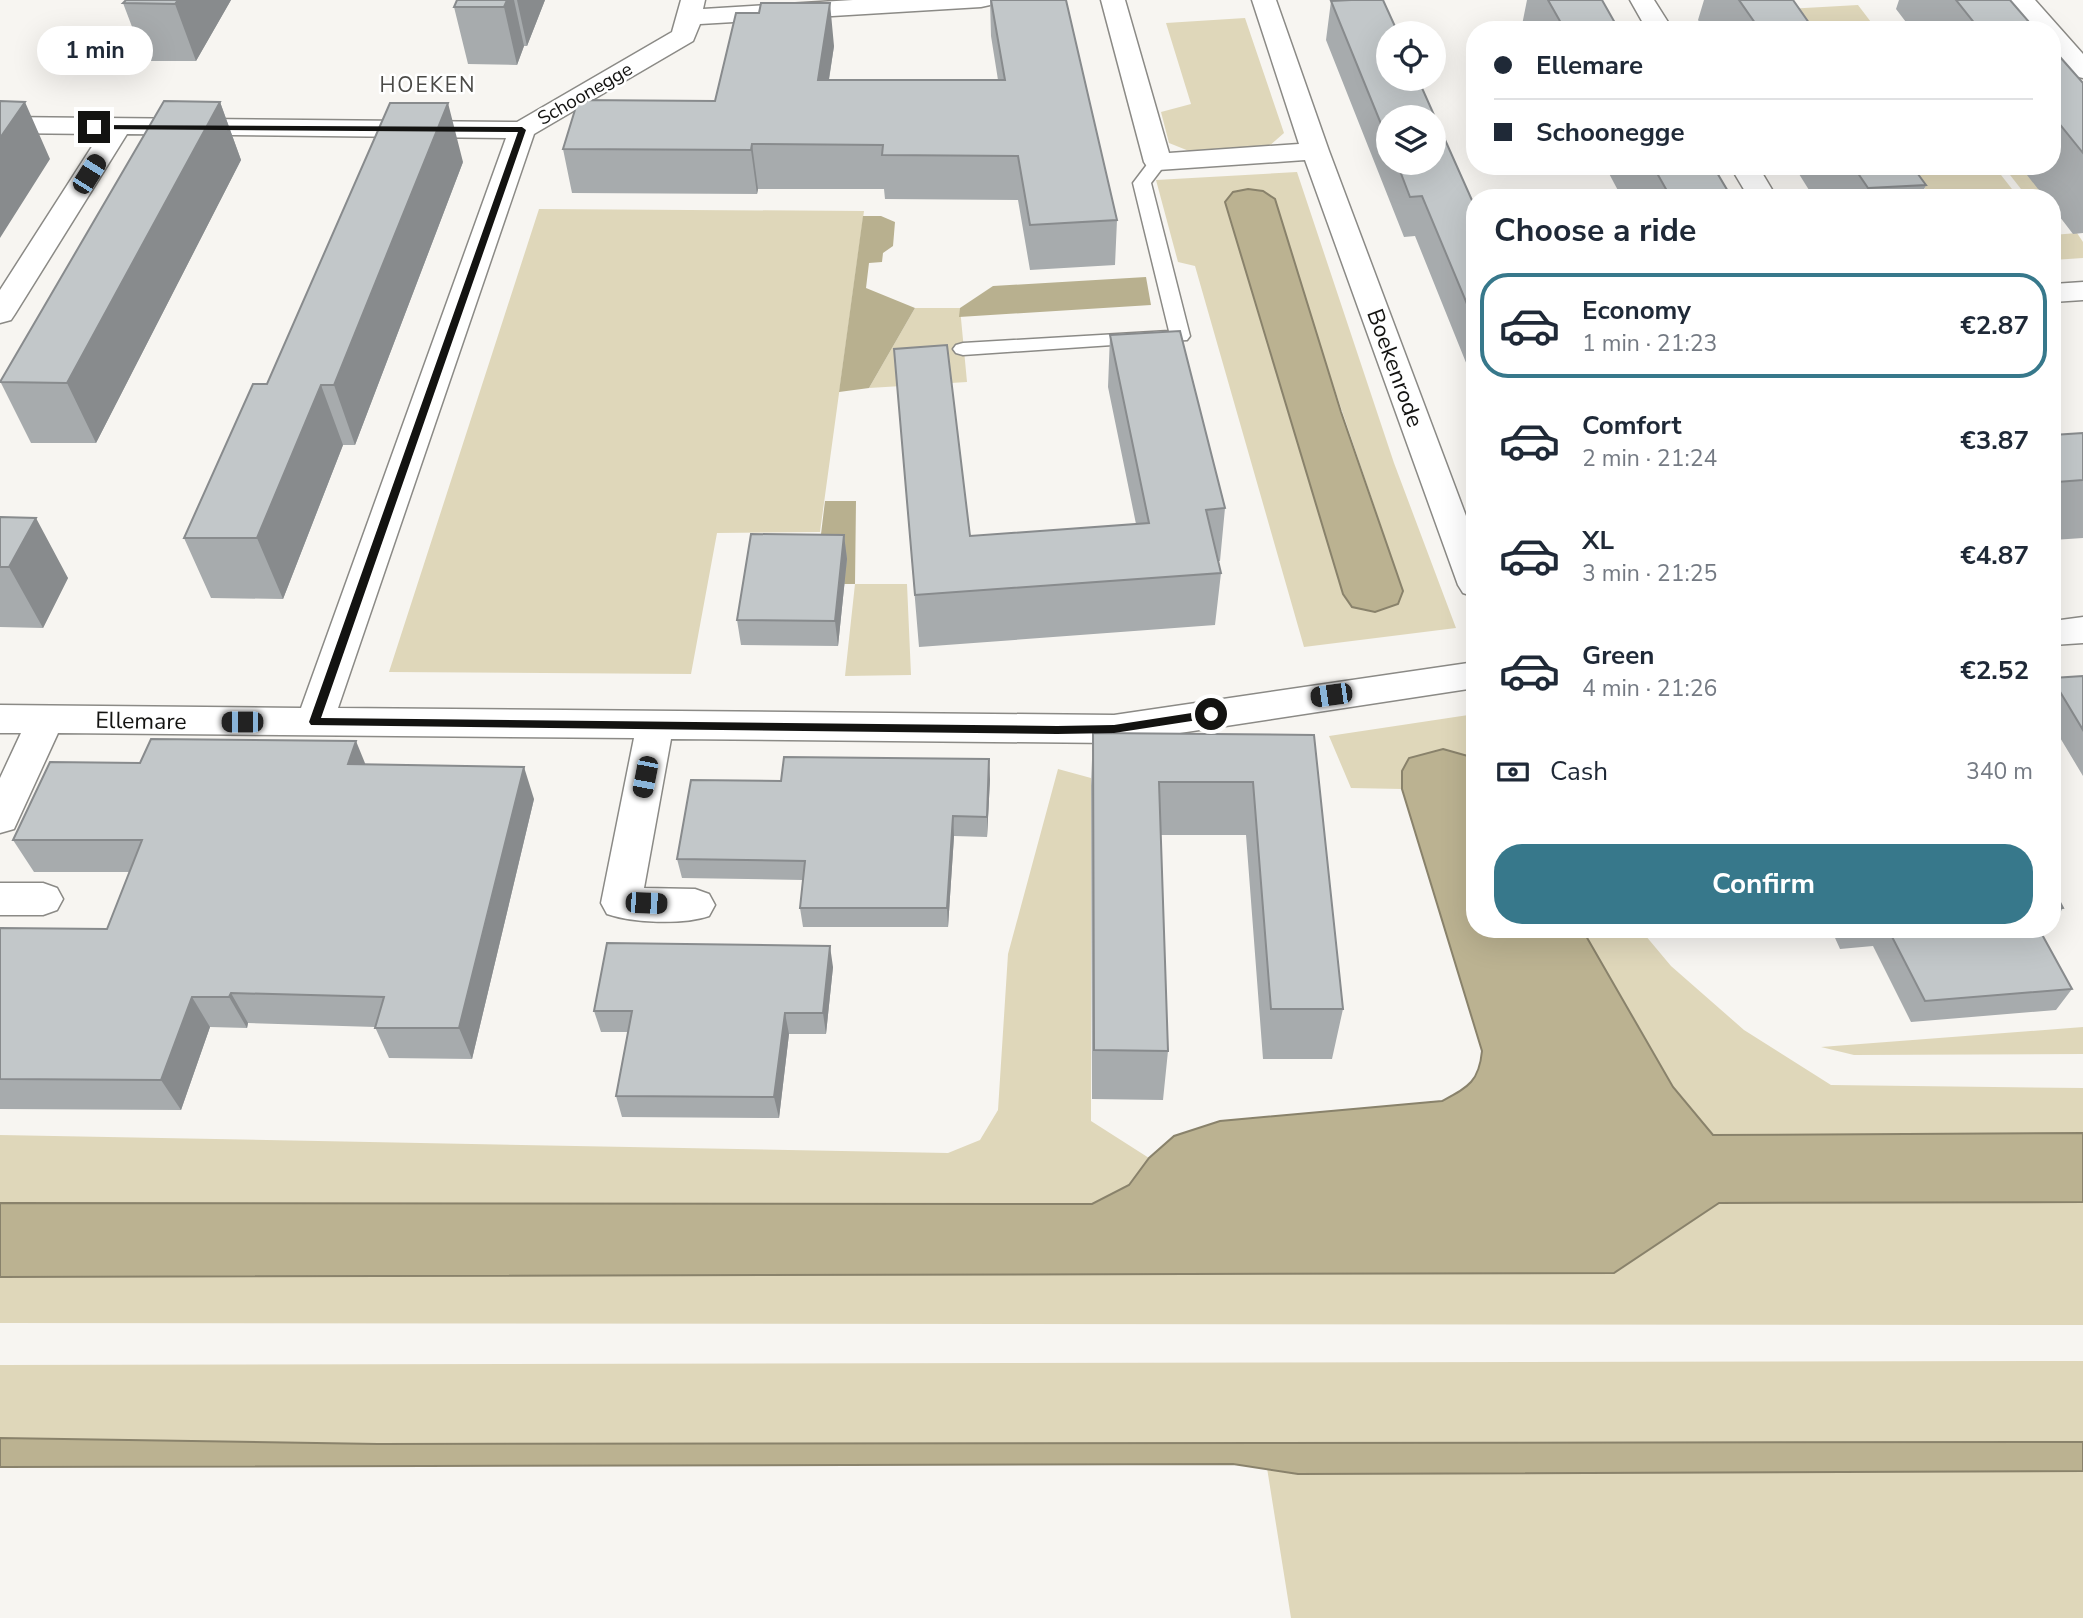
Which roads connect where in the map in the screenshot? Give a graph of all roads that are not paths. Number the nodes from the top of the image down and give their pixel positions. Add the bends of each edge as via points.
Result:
1 (981, 0) edge
2 (1113, 0) edge
3 (1264, 0) edge
4 (1642, 0) edge
5 (2022, 0) edge
6 (691, 8) edge
7 (1655, 21) edge
8 (2040, 21) edge
9 (2061, 44) edge
10 (2083, 70) edge
11 (0, 125) edge
12 (118, 128) junction
13 (522, 130) junction
14 (1315, 151) junction
15 (1158, 162) junction
16 (2083, 291) edge
17 (2061, 292) edge
18 (0, 314) edge
19 (963, 349) dead end
20 (1466, 561) edge
21 (2083, 631) edge
22 (2061, 632) edge
23 (1466, 676) edge
24 (0, 719) edge
25 (46, 720) junction
26 (314, 722) junction
27 (655, 726) junction
28 (0, 818) edge
29 (0, 898) edge
30 (43, 899) dead end
31 (695, 905) dead end

1 - 6 street, Schoonegge
2 - 15 street
3 - 14 street, Boekenrode
4 - 7 street
5 - 8 street
6 - 13 street, Schoonegge via 684,36
9 - 10 street
11 - 12 street, Schoonegge
12 - 13 street, Schoonegge
12 - 18 street
13 - 26 street
14 - 15 street
14 - 20 street, Boekenrode
15 - 19 lane via 1142,183 1180,336
16 - 17 street
21 - 22 street
23 - 27 street, Ellemare via 1114,729
24 - 25 street, Ellemare
25 - 26 street, Ellemare
25 - 28 street
26 - 27 street, Ellemare
27 - 31 street via 621,903
29 - 30 street

